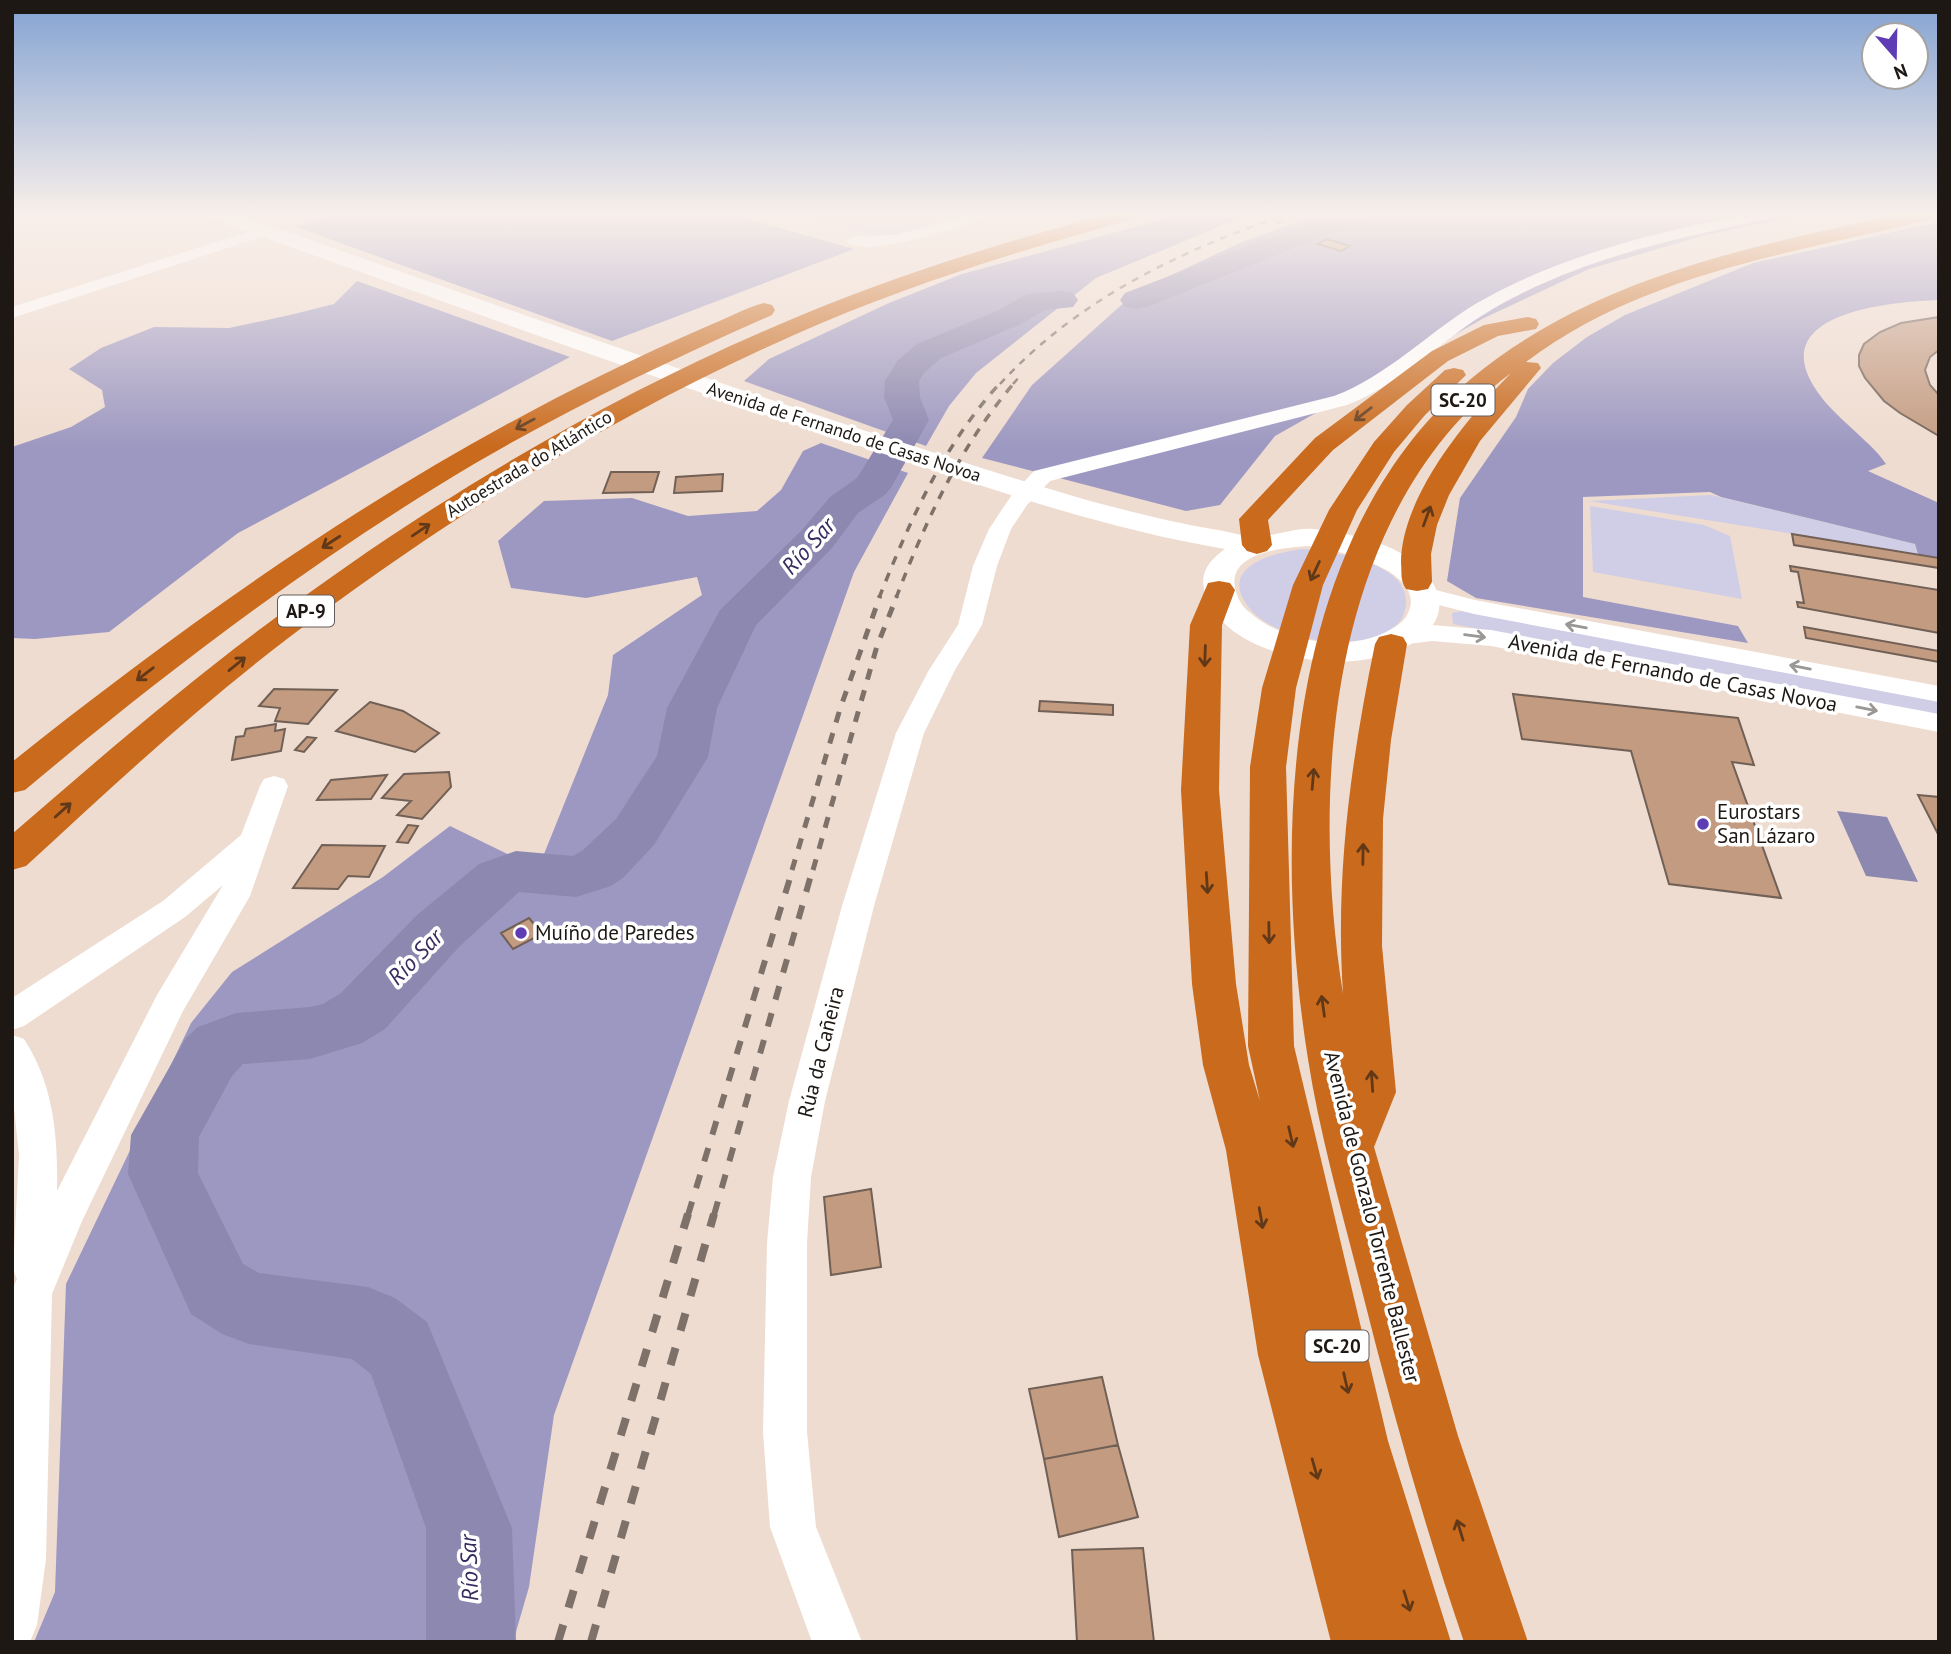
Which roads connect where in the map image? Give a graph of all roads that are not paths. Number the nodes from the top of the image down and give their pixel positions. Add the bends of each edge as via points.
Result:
1 (76, 292) edge
2 (440, 292) edge
3 (876, 292) edge
4 (1515, 292) edge
5 (1590, 292) edge
6 (1638, 292) edge
7 (785, 301) dead end
8 (12, 313) edge
9 (1587, 314) junction
10 (1528, 324) junction
11 (1018, 488) junction
12 (1095, 512) junction
13 (1258, 545) junction
14 (1218, 584) junction
15 (1420, 588) junction
16 (1399, 640) junction
17 (1939, 694) edge
18 (1939, 723) edge
19 (12, 781) edge
20 (274, 786) dead end
21 (255, 839) junction
22 (12, 856) edge
23 (12, 1016) edge
24 (1270, 1046) junction
25 (12, 1049) edge
26 (1351, 1145) junction
27 (1250, 1150) junction
28 (31, 1294) junction
29 (12, 1625) edge
30 (837, 1642) edge
31 (1363, 1642) edge
32 (1419, 1642) edge
33 (1496, 1642) edge

1 - 8 street
2 - 11 street, Avenida de Fernando de Casas Novoa
22 -> 3 highway, Autoestrada do Atlántico / AP-9 via 132,750 276,633 471,497 629,404 734,351
4 - 11 street via 1468,316 1352,396 1042,476
5 - 10 highway, SC-20
6 - 9 highway, Avenida de Gonzalo Torrente Ballester / SC-20
7 -> 19 highway, Autoestrada do Atlántico / AP-9 via 585,392 433,478 283,573 84,720
15 -> 9 highway via 1415,551 1428,510 1464,444 1515,382
26 -> 9 highway, Avenida de Gonzalo Torrente Ballester / SC-20 via 1330,1058 1313,937 1312,792 1321,695 1335,628 1374,521 1440,422 1516,356
10 -> 13 highway via 1492,330 1440,356 1324,444 1253,519
10 -> 24 highway, SC-20 via 1457,372 1383,448 1343,510 1308,585 1279,688 1268,766
11 - 12 street, Avenida de Fernando de Casas Novoa
11 - 30 street, Rúa da Cañeira via 985,566 970,625 910,733 854,919 792,1177 785,1432 793,1527
12 - 13 street, Avenida de Fernando de Casas Novoa via 1175,532
12 - 14 street, Avenida de Fernando de Casas Novoa via 1180,547 1199,559
13 - 14 street, Avenida de Fernando de Casas Novoa via 1234,555 1223,566
13 - 15 street, Avenida de Fernando de Casas Novoa via 1308,537 1341,541 1398,564
14 - 16 street, Avenida de Fernando de Casas Novoa via 1226,607 1243,624 1298,647 1363,651
14 -> 27 highway via 1206,625 1200,790 1214,984 1226,1065
15 - 16 street via 1426,609 1420,624
17 -> 15 street, Avenida de Fernando de Casas Novoa via 1474,607
16 -> 18 street, Avenida de Fernando de Casas Novoa via 1432,634 1491,638
26 -> 16 highway via 1373,1092 1361,946 1364,819 1373,740
20 - 21 street
21 - 23 street via 174,909
21 - 28 street via 234,896 169,1005
24 - 27 highway
24 -> 32 highway, SC-20 via 1359,1441
25 - 28 street via 21,1059 36,1108 37,1220
33 -> 26 highway, Avenida de Gonzalo Torrente Ballester / SC-20 via 1412,1378
27 -> 31 highway, SC-20 via 1286,1356
28 - 29 street via 22,1559

